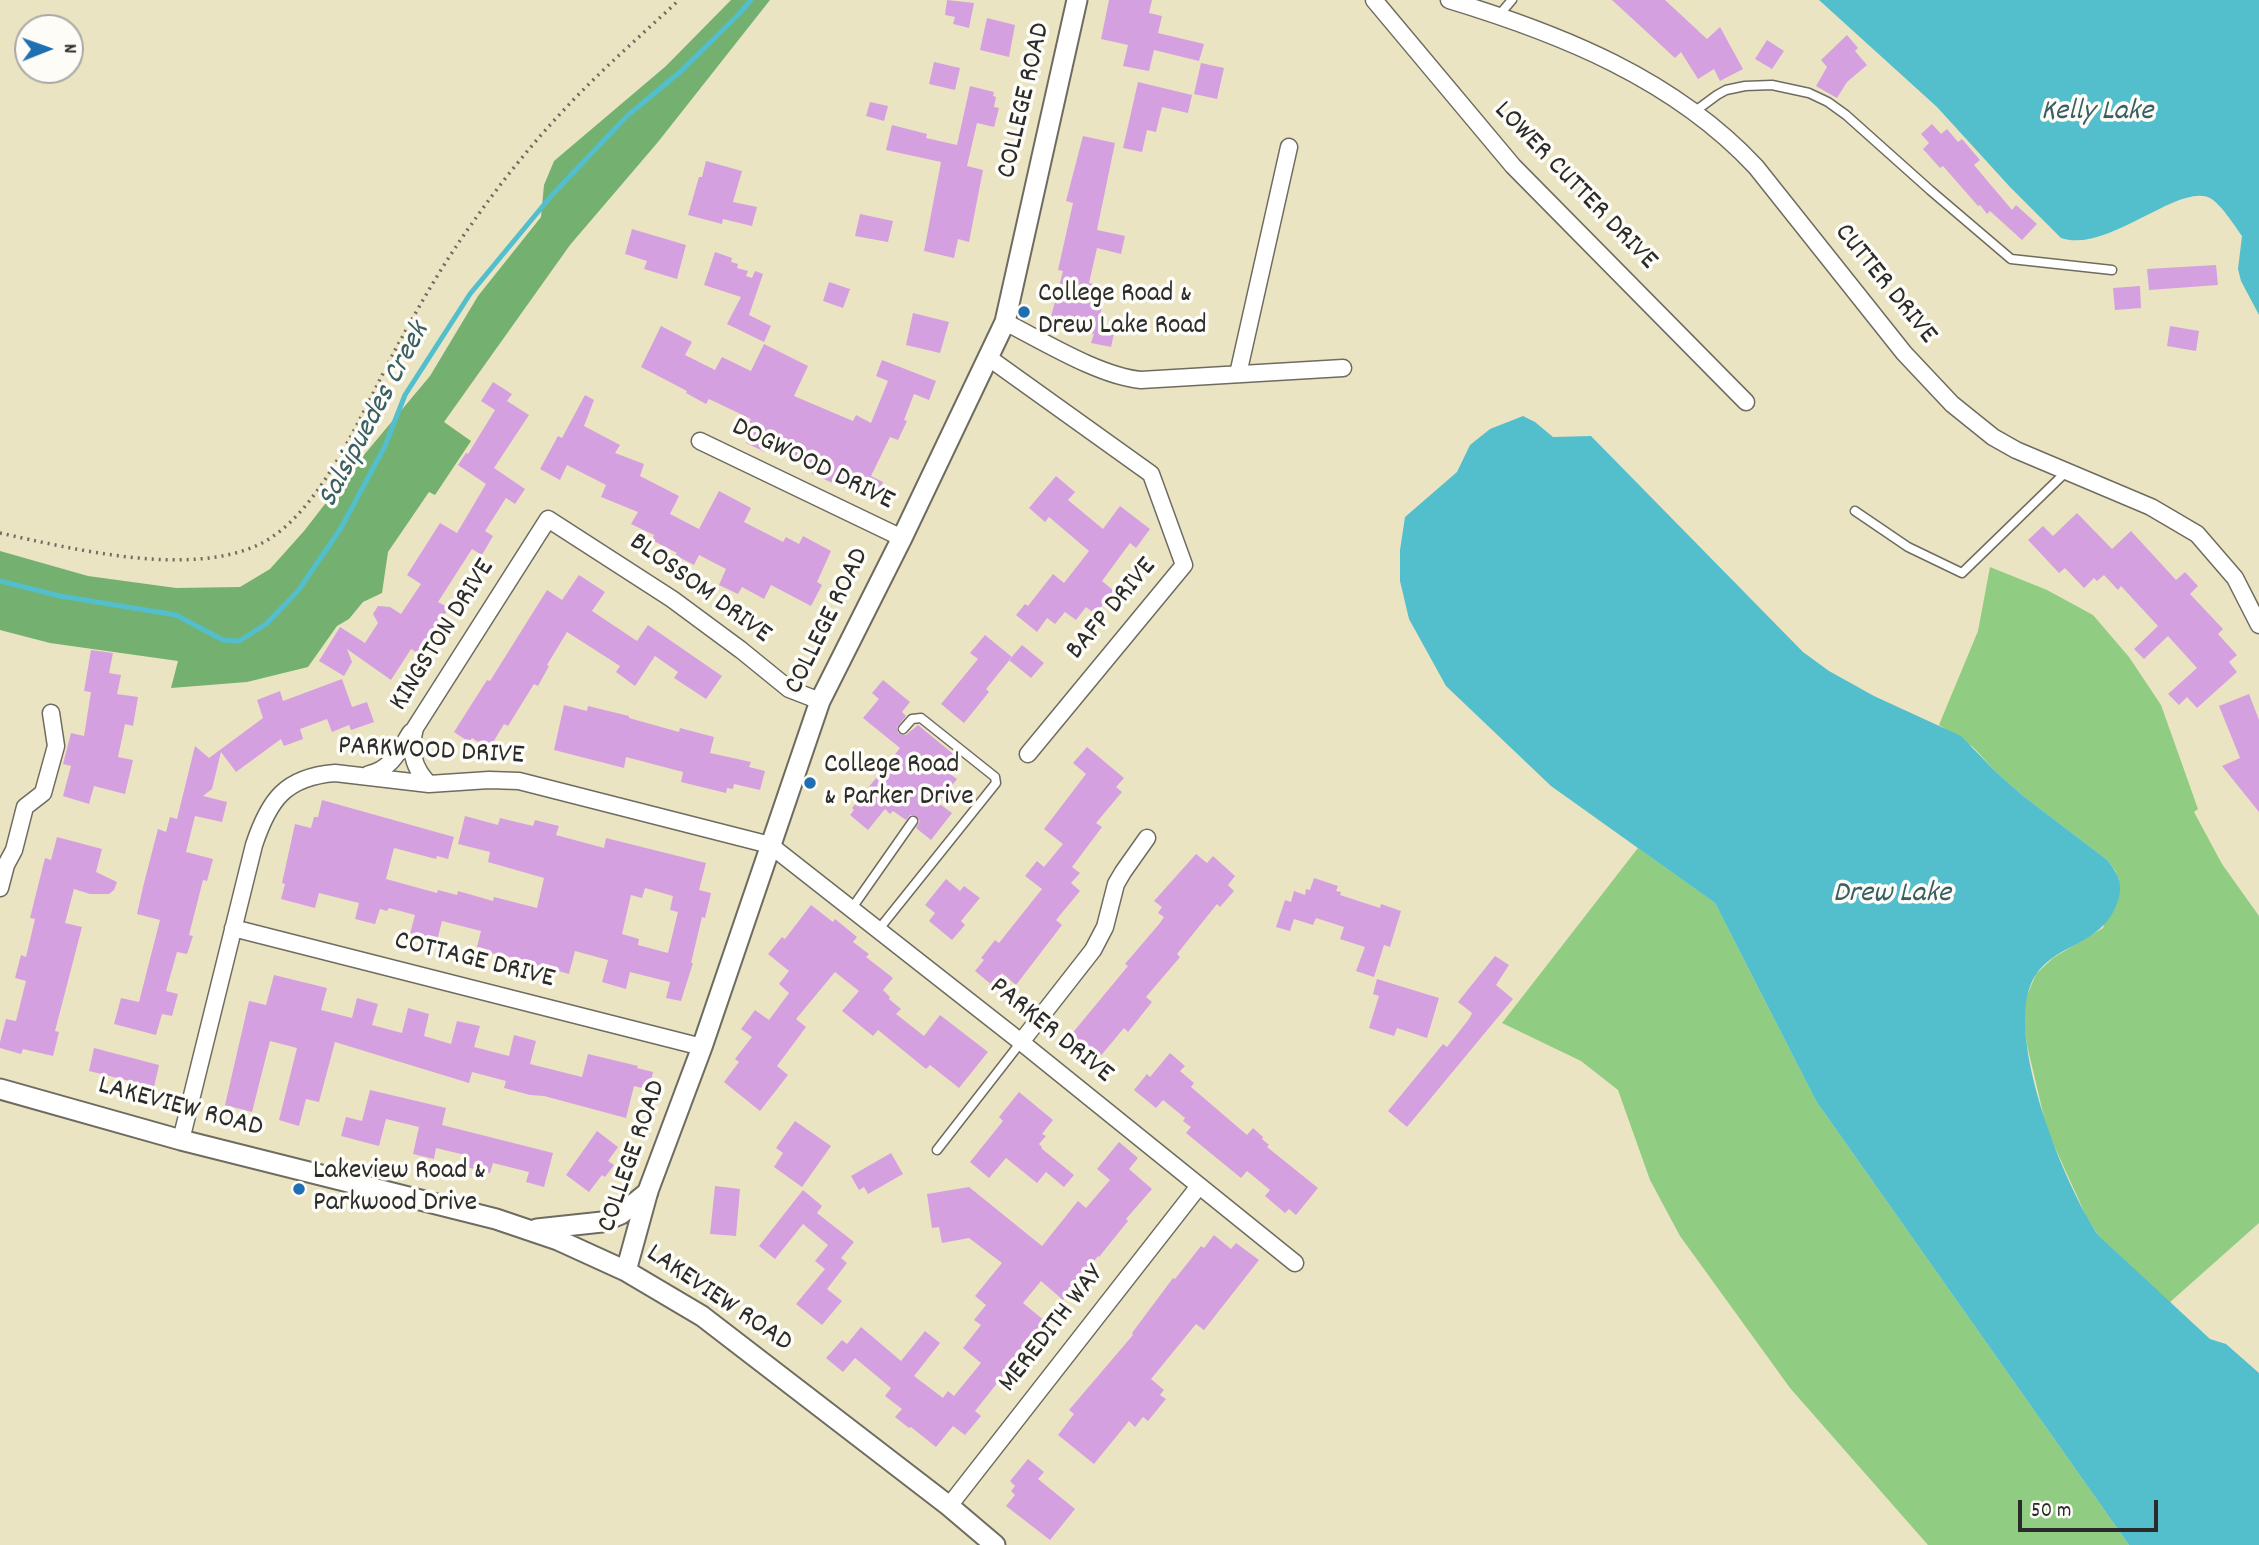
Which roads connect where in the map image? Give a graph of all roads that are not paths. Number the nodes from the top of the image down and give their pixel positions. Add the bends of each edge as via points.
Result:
1 (1077, 0) edge
2 (1374, 0) edge
3 (1512, 0) edge
4 (1456, 1) edge
5 (1499, 15) junction
6 (1694, 112) junction
7 (1289, 147) dead end
8 (2112, 270) dead end
9 (1005, 322) junction
10 (989, 358) junction
11 (1343, 368) dead end
12 (1238, 374) junction
13 (1746, 402) dead end
14 (700, 441) dead end
15 (2066, 472) junction
16 (1855, 511) dead end
17 (548, 519) joint
18 (902, 538) junction
19 (2259, 625) edge
20 (820, 701) junction
21 (51, 713) dead end
22 (422, 715) junction
23 (903, 729) dead end
24 (1028, 754) dead end
25 (366, 775) junction
26 (429, 784) junction
27 (913, 821) dead end
28 (1147, 838) dead end
29 (770, 845) junction
30 (3, 865) edge
31 (0, 888) edge
32 (852, 908) junction
33 (233, 928) junction
34 (879, 929) junction
35 (1021, 1042) junction
36 (702, 1047) junction
37 (0, 1089) edge
38 (181, 1140) junction
39 (937, 1150) dead end
40 (1199, 1185) junction
41 (648, 1191) junction
42 (528, 1230) junction
43 (1295, 1263) dead end
44 (625, 1271) junction
45 (948, 1506) junction
46 (995, 1545) edge

1 - 9 street, COLLEGE ROAD
2 - 13 street, LOWER CUTTER DRIVE via 1513,166
3 - 5 lane
4 - 5 street, CUTTER DRIVE
5 - 6 street, CUTTER DRIVE via 1606,58
6 - 8 lane via 1726,90 1745,86 1772,85 1810,93 1846,115 2011,259
6 - 15 street, CUTTER DRIVE via 1756,167 1904,353 1952,404 1993,437
7 - 12 street
9 - 10 street, COLLEGE ROAD
9 - 12 street via 1106,372 1130,379
10 - 18 street, COLLEGE ROAD
10 - 24 street, BAFP DRIVE via 1151,474 1184,565
11 - 12 street
14 - 18 street, DOGWOOD DRIVE
15 - 16 lane via 1962,573 1908,547
15 - 19 street, CUTTER DRIVE via 2160,512 2197,534 2235,578
17 - 20 street, BLOSSOM DRIVE via 672,599 789,689
17 - 22 street, KINGSTON DRIVE
18 - 20 street, COLLEGE ROAD
20 - 29 street, COLLEGE ROAD
21 - 30 street via 56,746 43,793 25,807 14,850
22 - 25 street via 388,764
22 - 26 street, KINGSTON DRIVE via 412,750
23 - 34 lane via 912,719 921,718 995,776 996,783
25 - 26 street, PARKWOOD DRIVE
25 - 33 street, PARKWOOD DRIVE via 313,776 295,783 274,801 254,845
26 - 29 street, PARKWOOD DRIVE via 519,781
27 - 32 lane
28 - 35 street via 1116,884 1105,927 1093,950
29 - 32 street, PARKER DRIVE
29 - 36 street, COLLEGE ROAD
30 - 31 street
32 - 34 street, PARKER DRIVE
33 - 36 street, COTTAGE DRIVE
33 - 38 street, PARKWOOD DRIVE
34 - 35 street, PARKER DRIVE
35 - 39 lane
35 - 40 street, PARKER DRIVE
36 - 41 street, COLLEGE ROAD
37 - 38 street, LAKEVIEW ROAD
38 - 42 street, LAKEVIEW ROAD
40 - 43 street, PARKER DRIVE
40 - 45 street, MEREDITH WAY
41 - 42 street via 621,1214 602,1222
41 - 44 street, COLLEGE ROAD
42 - 44 street, LAKEVIEW ROAD
44 - 45 street, LAKEVIEW ROAD via 702,1316
45 - 46 street, LAKEVIEW ROAD

